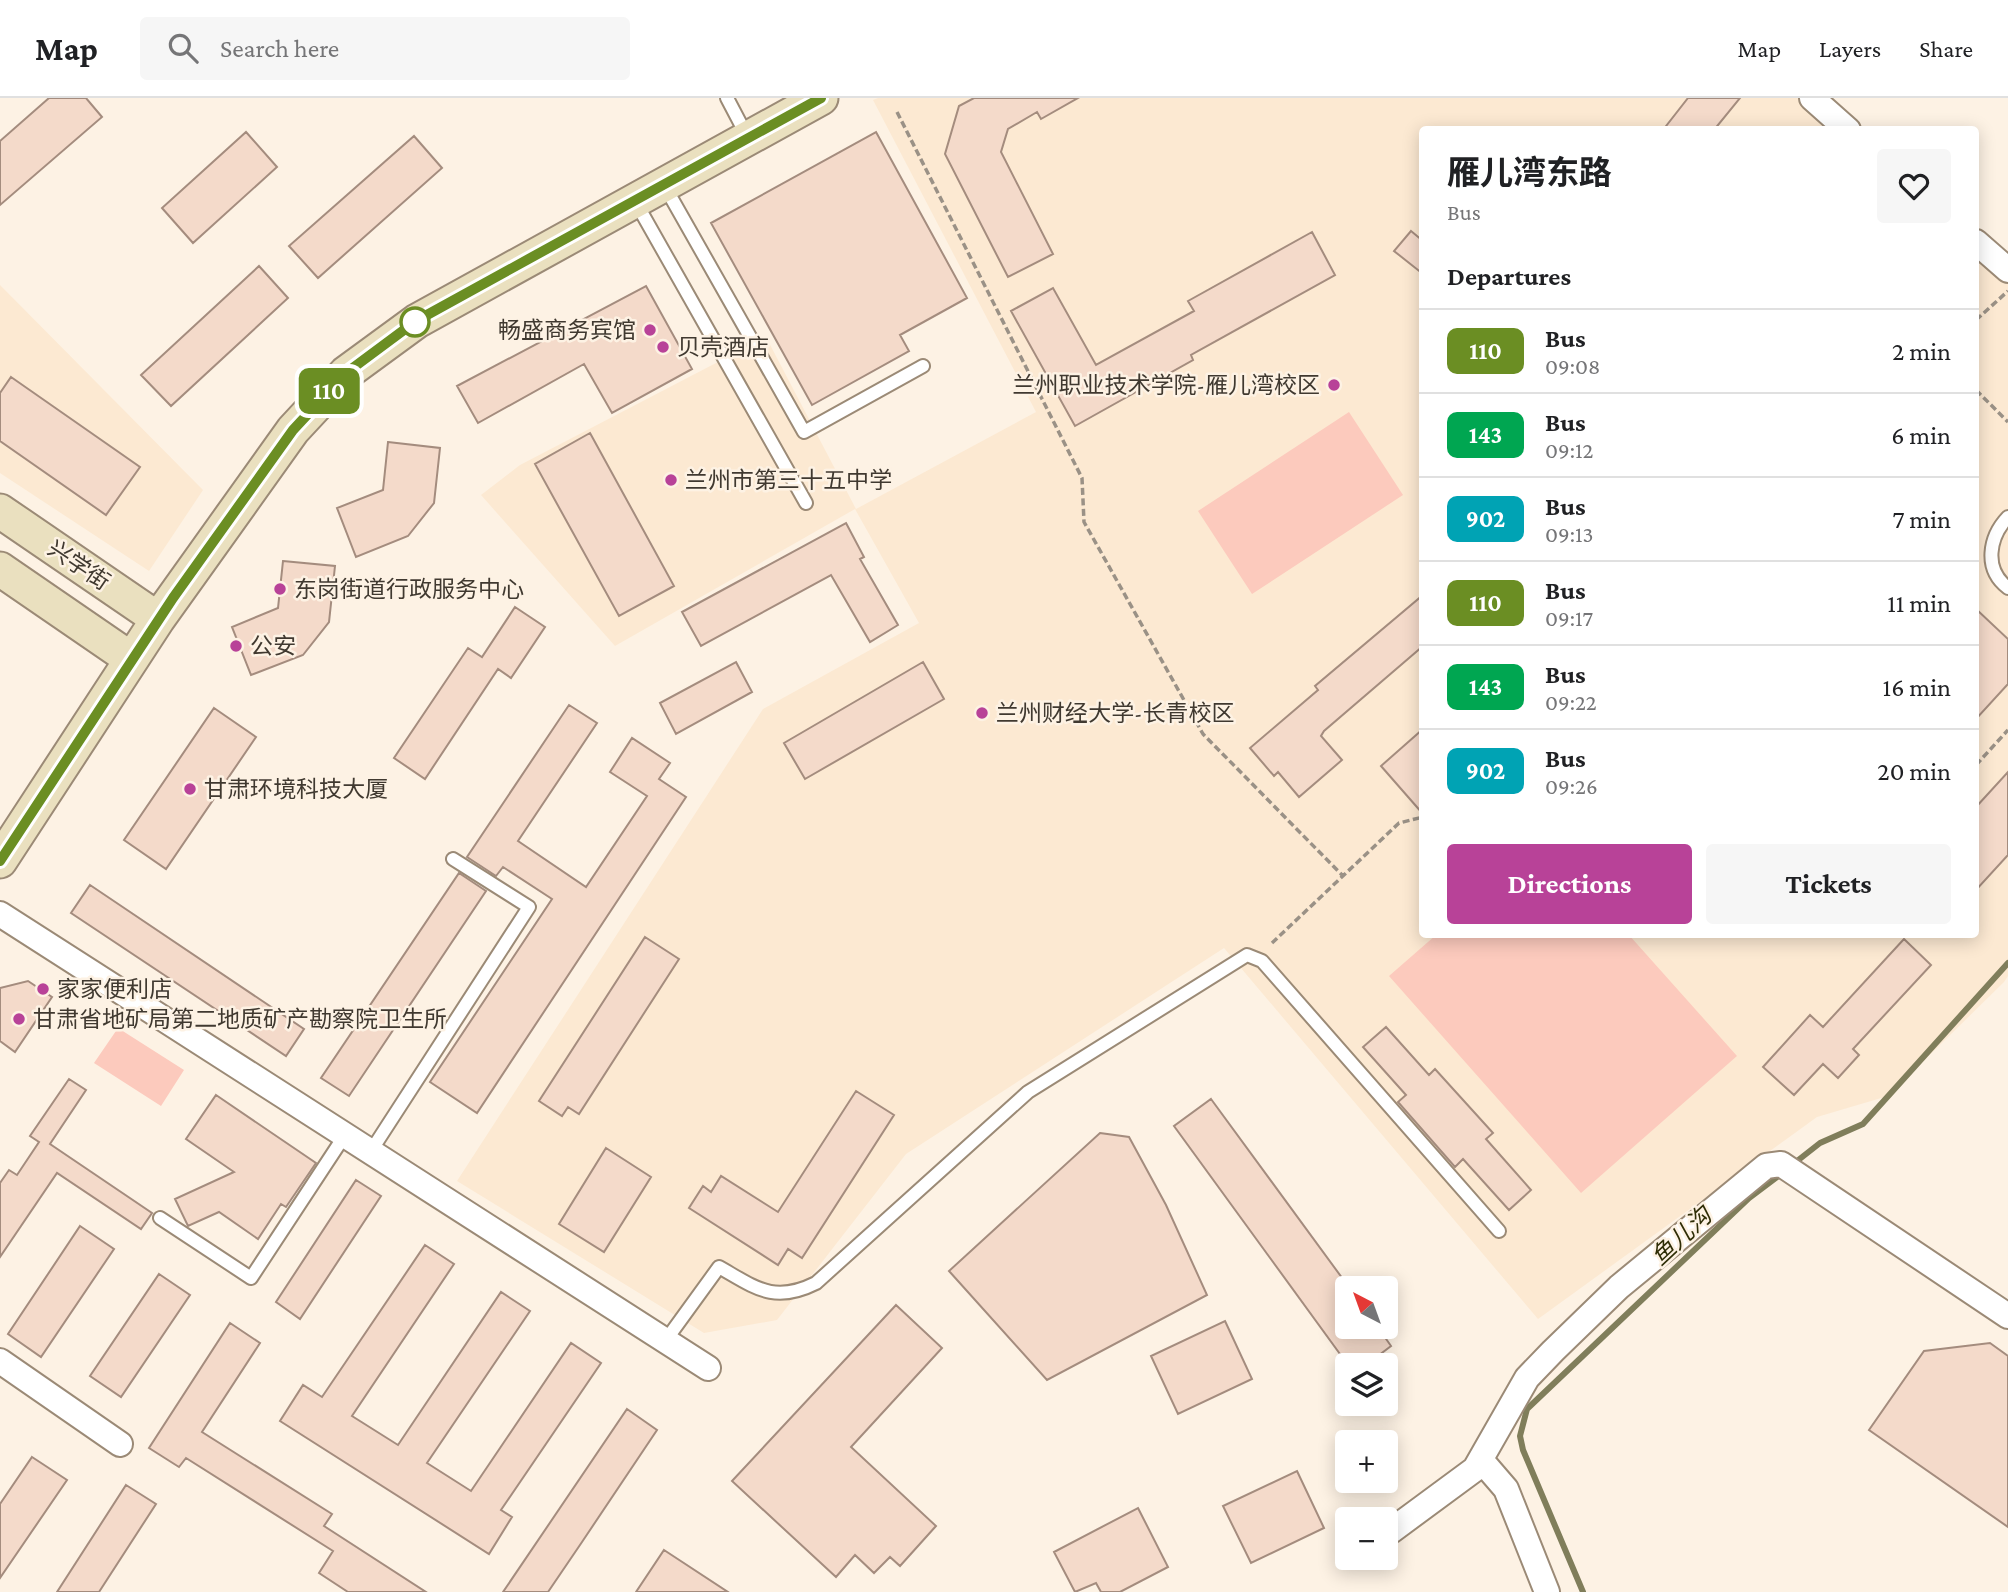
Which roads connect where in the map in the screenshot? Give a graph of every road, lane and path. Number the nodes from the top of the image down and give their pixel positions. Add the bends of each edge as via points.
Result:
1 (727, 98) edge
2 (821, 98) edge
3 (1812, 98) edge
4 (897, 112) dead end
5 (1844, 126) edge
6 (748, 138) junction
7 (664, 185) junction
8 (635, 201) junction
9 (1979, 245) edge
10 (2008, 270) edge
11 (2008, 291) edge
12 (1979, 317) edge
13 (923, 366) dead end
14 (1979, 393) edge
15 (2008, 422) edge
16 (806, 503) dead end
17 (0, 511) edge
18 (2008, 517) edge
19 (0, 569) edge
20 (2008, 588) edge
21 (158, 619) junction
22 (131, 659) junction
23 (2008, 730) edge
24 (1979, 762) edge
25 (1419, 818) edge
26 (453, 859) dead end
27 (0, 861) edge
28 (1343, 876) junction
29 (0, 914) edge
30 (1272, 943) dead end
31 (345, 1135) junction
32 (371, 1151) junction
33 (160, 1218) dead end
34 (1499, 1231) dead end
35 (2008, 1316) edge
36 (666, 1340) junction
37 (0, 1361) edge
38 (708, 1368) dead end
39 (120, 1444) dead end
40 (1481, 1460) junction
41 (1398, 1526) edge
42 (1547, 1592) edge

1 - 6 lane
2 - 6 main road
3 - 5 street
4 - 28 path via 1082,478 1084,522 1203,734
6 - 7 main road
7 - 8 main road
7 - 13 lane via 804,432
8 - 16 lane
8 - 21 main road via 416,321 346,373 293,430
9 - 10 street
11 - 12 path
14 - 15 path
17 - 21 main road, 兴学街
18 - 20 lane via 1996,532 1991,549 1993,567
19 - 22 main road, 兴学街
21 - 22 main road
22 - 27 main road
23 - 24 path
25 - 28 path via 1399,823
26 - 32 lane via 529,907
28 - 30 path
29 - 31 street
31 - 32 street
31 - 33 lane via 251,1278
32 - 36 street
34 - 36 lane via 1262,961 1247,955 1028,1092 816,1283 799,1291 764,1293 719,1267
35 - 40 street via 1781,1164 1766,1166 1619,1287 1553,1351 1527,1378
36 - 38 street
37 - 39 street
40 - 41 street
40 - 42 street via 1506,1489

